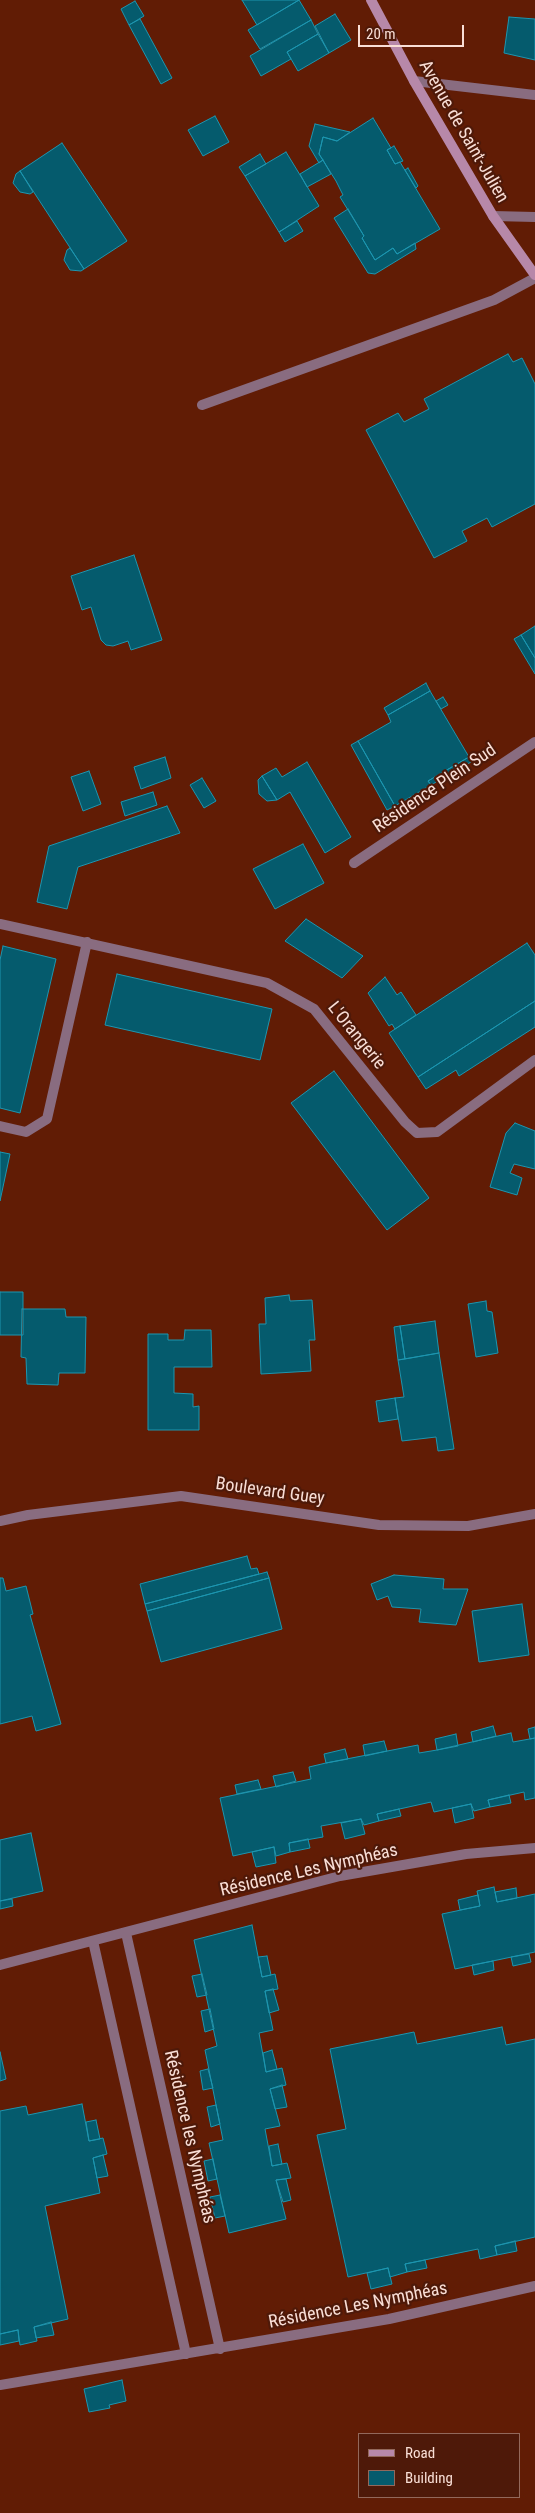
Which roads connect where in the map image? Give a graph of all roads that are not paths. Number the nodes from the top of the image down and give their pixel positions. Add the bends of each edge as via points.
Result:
1 (370, 0) edge
2 (414, 81) junction
3 (535, 95) edge
4 (494, 216) junction
5 (535, 217) edge
6 (535, 277) edge
7 (202, 405) dead end
8 (535, 742) edge
9 (354, 863) dead end
10 (0, 924) edge
11 (87, 942) junction
12 (535, 1060) edge
13 (0, 1126) edge
14 (535, 1514) edge
15 (0, 1522) edge
16 (535, 1848) edge
17 (126, 1933) junction
18 (93, 1941) junction
19 (0, 1965) edge
20 (535, 2286) edge
21 (220, 2348) junction
22 (186, 2354) junction
23 (0, 2385) edge

1 - 2 main road, Avenue de Saint-Julien
2 - 3 street
2 - 4 main road, Avenue de Saint-Julien
4 - 5 street
4 - 6 main road, Avenue de Saint-Julien
6 - 7 street via 494,300
8 - 9 street, Résidence Plein Sud
10 - 11 street, L'Orangerie
11 - 12 street, L'Orangerie via 267,983 314,1009 417,1133 437,1132
11 - 13 street via 47,1119 26,1132
14 - 15 street, Boulevard Guey via 468,1526 379,1525 181,1496 28,1515
16 - 17 street, Résidence Les Nymphéas via 466,1854 340,1876
17 - 18 street, Résidence Les Nymphéas
17 - 21 street, Résidence les Nymphéas
18 - 19 street, Résidence Les Nymphéas
18 - 22 street
20 - 21 street, Résidence Les Nymphéas via 388,2319
21 - 22 street, Résidence Les Nymphéas
22 - 23 street, Résidence Les Nymphéas

